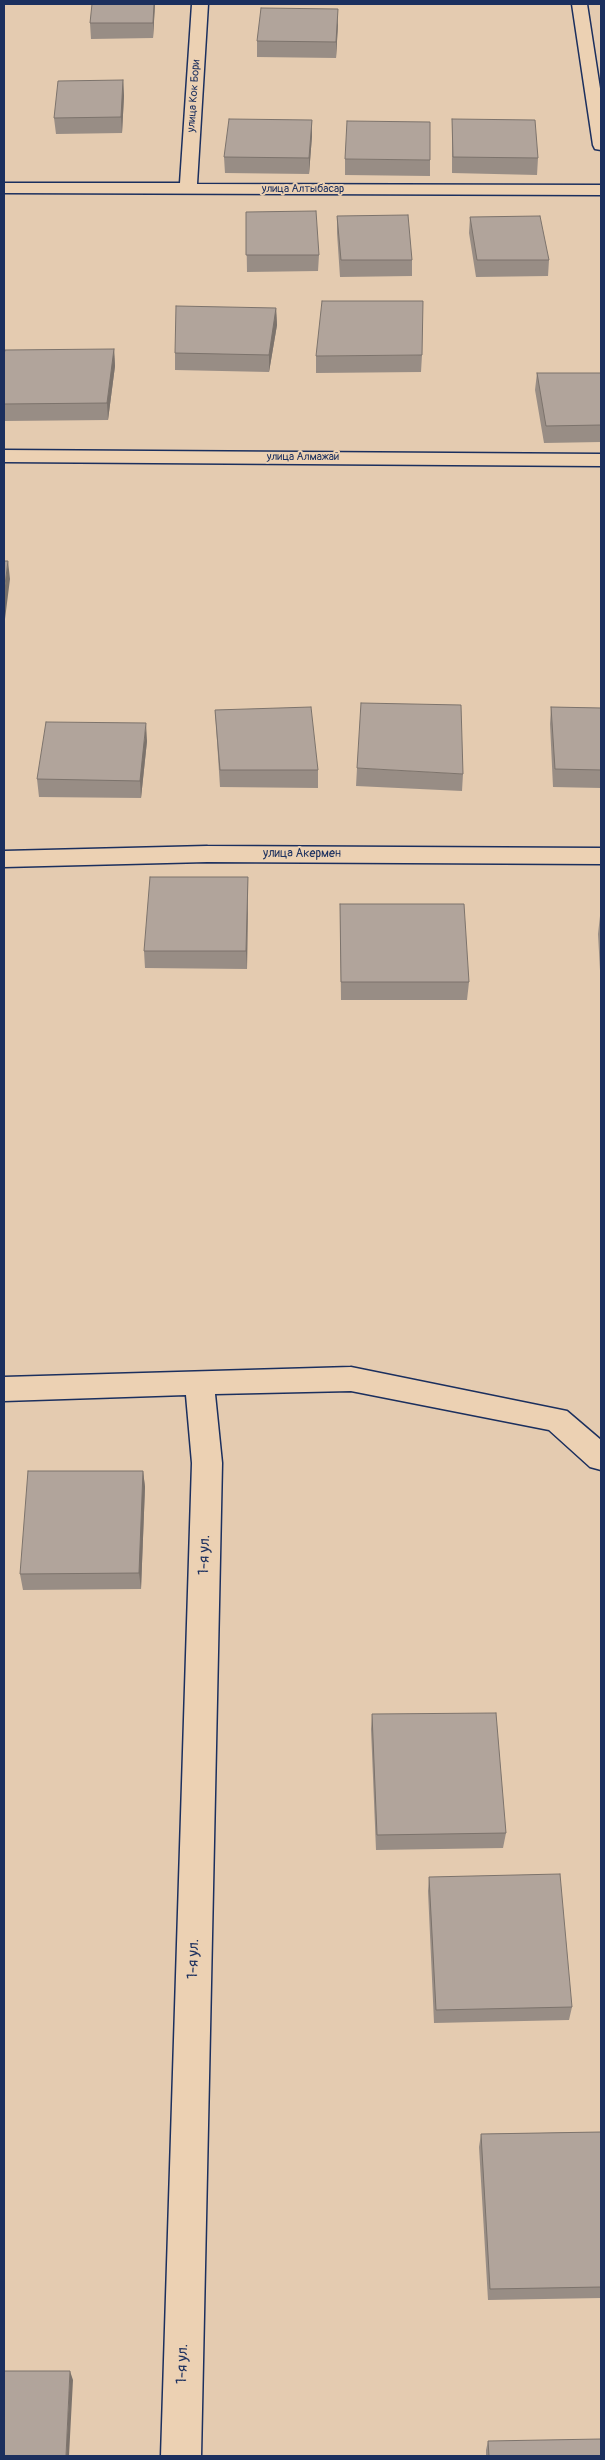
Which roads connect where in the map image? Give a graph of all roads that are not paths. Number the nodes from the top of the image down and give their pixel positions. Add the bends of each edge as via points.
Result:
1 (200, 4) edge
2 (579, 4) edge
3 (601, 145) edge
4 (4, 188) edge
5 (188, 189) junction
6 (601, 190) edge
7 (4, 456) edge
8 (601, 460) edge
9 (601, 856) edge
10 (4, 859) edge
11 (199, 1383) junction
12 (4, 1389) edge
13 (601, 1458) edge
14 (181, 2456) edge

1 - 5 street, улица Кок Бори
2 - 3 street
4 - 5 street, улица Алтыбасар
5 - 6 street, улица Алтыбасар
7 - 8 street, улица Алмажай
9 - 10 street, улица Акермен via 207,854
11 - 12 street
11 - 13 street via 351,1379 557,1420
11 - 14 street, 1-я ул. via 207,1463

